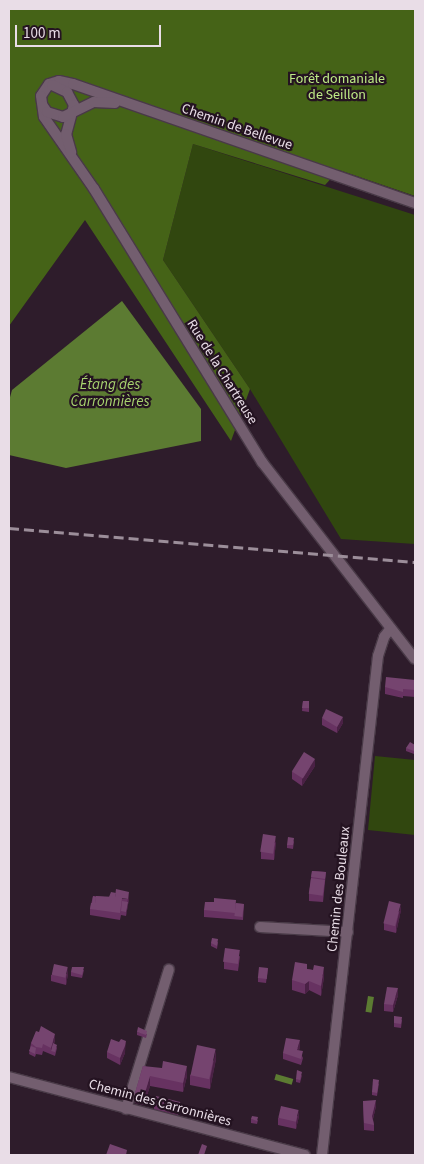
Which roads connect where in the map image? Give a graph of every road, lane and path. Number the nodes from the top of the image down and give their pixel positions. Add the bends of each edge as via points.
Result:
1 (49, 84) junction
2 (42, 105) junction
3 (139, 107) junction
4 (72, 114) junction
5 (76, 163) junction
6 (415, 203) edge
7 (391, 628) junction
8 (415, 659) edge
9 (260, 927) dead end
10 (348, 932) junction
11 (169, 970) dead end
12 (9, 1077) edge
13 (126, 1109) junction
14 (305, 1155) edge
15 (322, 1155) edge

1 - 2 street via 41,96
1 - 3 street, Chemin de Bellevue via 59,80
1 - 4 street via 67,92 74,105
2 - 4 street via 53,115 63,117
2 - 5 street, Rue de la Chartreuse via 44,117
3 - 4 street via 94,102
3 - 6 street, Chemin de Bellevue
4 - 5 street via 66,134
5 - 7 street, Rue de la Chartreuse via 262,462
7 - 8 street, Rue de la Chartreuse
7 - 10 street, Chemin des Bouleaux via 384,637 378,656
9 - 10 street
10 - 15 street, Chemin des Bouleaux
11 - 13 street
12 - 13 street, Chemin des Carronnières
13 - 14 street, Chemin des Carronnières

